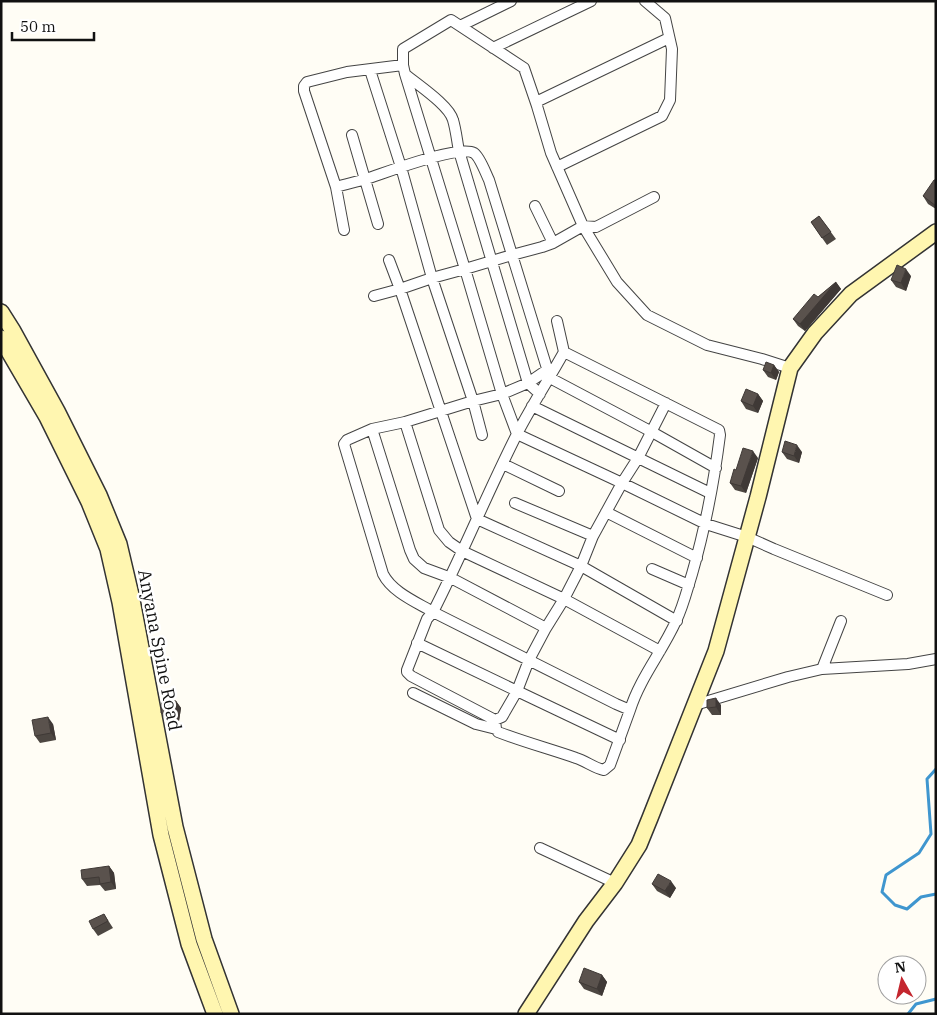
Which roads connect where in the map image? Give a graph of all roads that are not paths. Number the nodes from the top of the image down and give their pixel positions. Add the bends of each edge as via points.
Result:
1 (510, 1) edge
2 (644, 1) edge
3 (584, 3) edge
4 (460, 26) junction
5 (669, 38) junction
6 (493, 48) junction
7 (370, 70) junction
8 (404, 70) junction
9 (536, 102) junction
10 (352, 135) dead end
11 (459, 151) junction
12 (430, 159) junction
13 (557, 167) junction
14 (401, 168) junction
15 (365, 180) junction
16 (336, 187) junction
17 (654, 197) dead end
18 (535, 206) dead end
19 (378, 224) dead end
20 (583, 226) junction
21 (344, 230) dead end
22 (936, 232) edge
23 (553, 243) junction
24 (512, 254) junction
25 (389, 260) dead end
26 (492, 261) junction
27 (465, 269) junction
28 (432, 278) junction
29 (400, 289) junction
30 (374, 296) dead end
31 (1, 312) edge
32 (557, 321) dead end
33 (1, 338) edge
34 (564, 352) junction
35 (790, 368) junction
36 (548, 374) junction
37 (528, 383) junction
38 (502, 394) junction
39 (540, 394) junction
40 (472, 401) junction
41 (666, 403) junction
42 (532, 406) junction
43 (440, 411) junction
44 (405, 422) junction
45 (372, 429) junction
46 (652, 432) junction
47 (517, 434) junction
48 (482, 435) dead end
49 (638, 458) junction
50 (503, 464) junction
51 (716, 468) junction
52 (622, 483) junction
53 (559, 491) dead end
54 (710, 493) junction
55 (515, 503) dead end
56 (606, 512) junction
57 (477, 519) junction
58 (706, 524) junction
59 (593, 536) junction
60 (747, 537) junction
61 (462, 551) junction
62 (697, 558) junction
63 (581, 566) junction
64 (652, 569) dead end
65 (451, 578) junction
66 (689, 584) junction
67 (887, 594) dead end
68 (564, 599) junction
69 (433, 612) junction
70 (677, 621) junction
71 (842, 621) dead end
72 (546, 628) junction
73 (417, 642) junction
74 (660, 652) junction
75 (936, 659) edge
76 (530, 660) junction
77 (822, 669) junction
78 (516, 691) junction
79 (413, 693) dead end
80 (695, 705) junction
81 (630, 710) junction
82 (496, 724) junction
83 (620, 740) junction
84 (540, 848) dead end
85 (615, 883) junction
86 (214, 1014) edge
87 (231, 1014) edge
88 (526, 1014) edge

1 - 4 street
2 - 5 street via 664,18
3 - 6 street
4 - 6 street
4 - 8 street via 451,20 404,49
5 - 9 street
5 - 13 street via 672,49 670,100 662,116
6 - 9 street via 524,68
7 - 8 street
7 - 14 street
7 - 16 street via 347,72 308,82 304,86
8 - 11 street via 450,112
8 - 12 street
9 - 13 street
10 - 15 street
11 - 12 street
11 - 24 street via 476,154 489,180
11 - 26 street
12 - 14 street
12 - 27 street
13 - 20 street
14 - 15 street
14 - 28 street
15 - 16 street
15 - 19 street
16 - 21 street
17 - 20 street via 596,228
18 - 23 street
20 - 23 street
20 - 35 street via 617,282 647,315 707,345
22 - 35 main road via 851,294 815,333
23 - 24 street
24 - 26 street
24 - 36 street
25 - 29 street
26 - 27 street
26 - 37 street
27 - 28 street
27 - 38 street
28 - 29 street
28 - 40 street
29 - 30 street
29 - 43 street
31 - 87 main road, Anyana Spine Road via 99,495 118,544 131,595 175,827 204,939
32 - 34 street
33 - 86 main road, Anyana Spine Road via 47,417 108,549 161,835 189,944
34 - 36 street
34 - 41 street
35 - 60 main road
36 - 37 street
36 - 39 street
36 - 46 street
37 - 38 street
37 - 39 street
38 - 40 street
38 - 47 street
39 - 42 street
40 - 43 street
40 - 48 street
41 - 46 street
41 - 51 street via 719,430
42 - 47 street
42 - 49 street
43 - 44 street
43 - 57 street
44 - 45 street
44 - 61 street via 439,530
45 - 65 street via 414,559 424,568
45 - 69 street via 344,444 383,574 394,589
46 - 49 street
46 - 51 street
47 - 50 street
47 - 52 street
49 - 52 street
49 - 54 street
50 - 53 street
50 - 57 street
51 - 54 street
52 - 56 street
52 - 58 street
54 - 58 street
55 - 59 street
56 - 59 street
56 - 62 street
57 - 61 street
57 - 63 street
58 - 60 street
58 - 62 street
59 - 63 street
60 - 67 street
60 - 80 main road via 716,651
61 - 65 street
61 - 68 street
62 - 66 street
63 - 68 street
63 - 70 street
64 - 66 street
65 - 69 street
65 - 72 street
66 - 70 street
68 - 72 street
68 - 74 street
69 - 73 street
69 - 76 street
70 - 74 street
71 - 77 street
72 - 76 street
73 - 78 street
73 - 82 street via 407,672
74 - 81 street
75 - 77 street via 908,664
76 - 78 street
76 - 81 street
77 - 80 street
78 - 82 street
78 - 83 street
79 - 82 street via 476,724
80 - 85 main road via 639,846
81 - 83 street
82 - 83 street via 498,732 604,770 610,765
84 - 85 street
85 - 88 main road via 586,921

